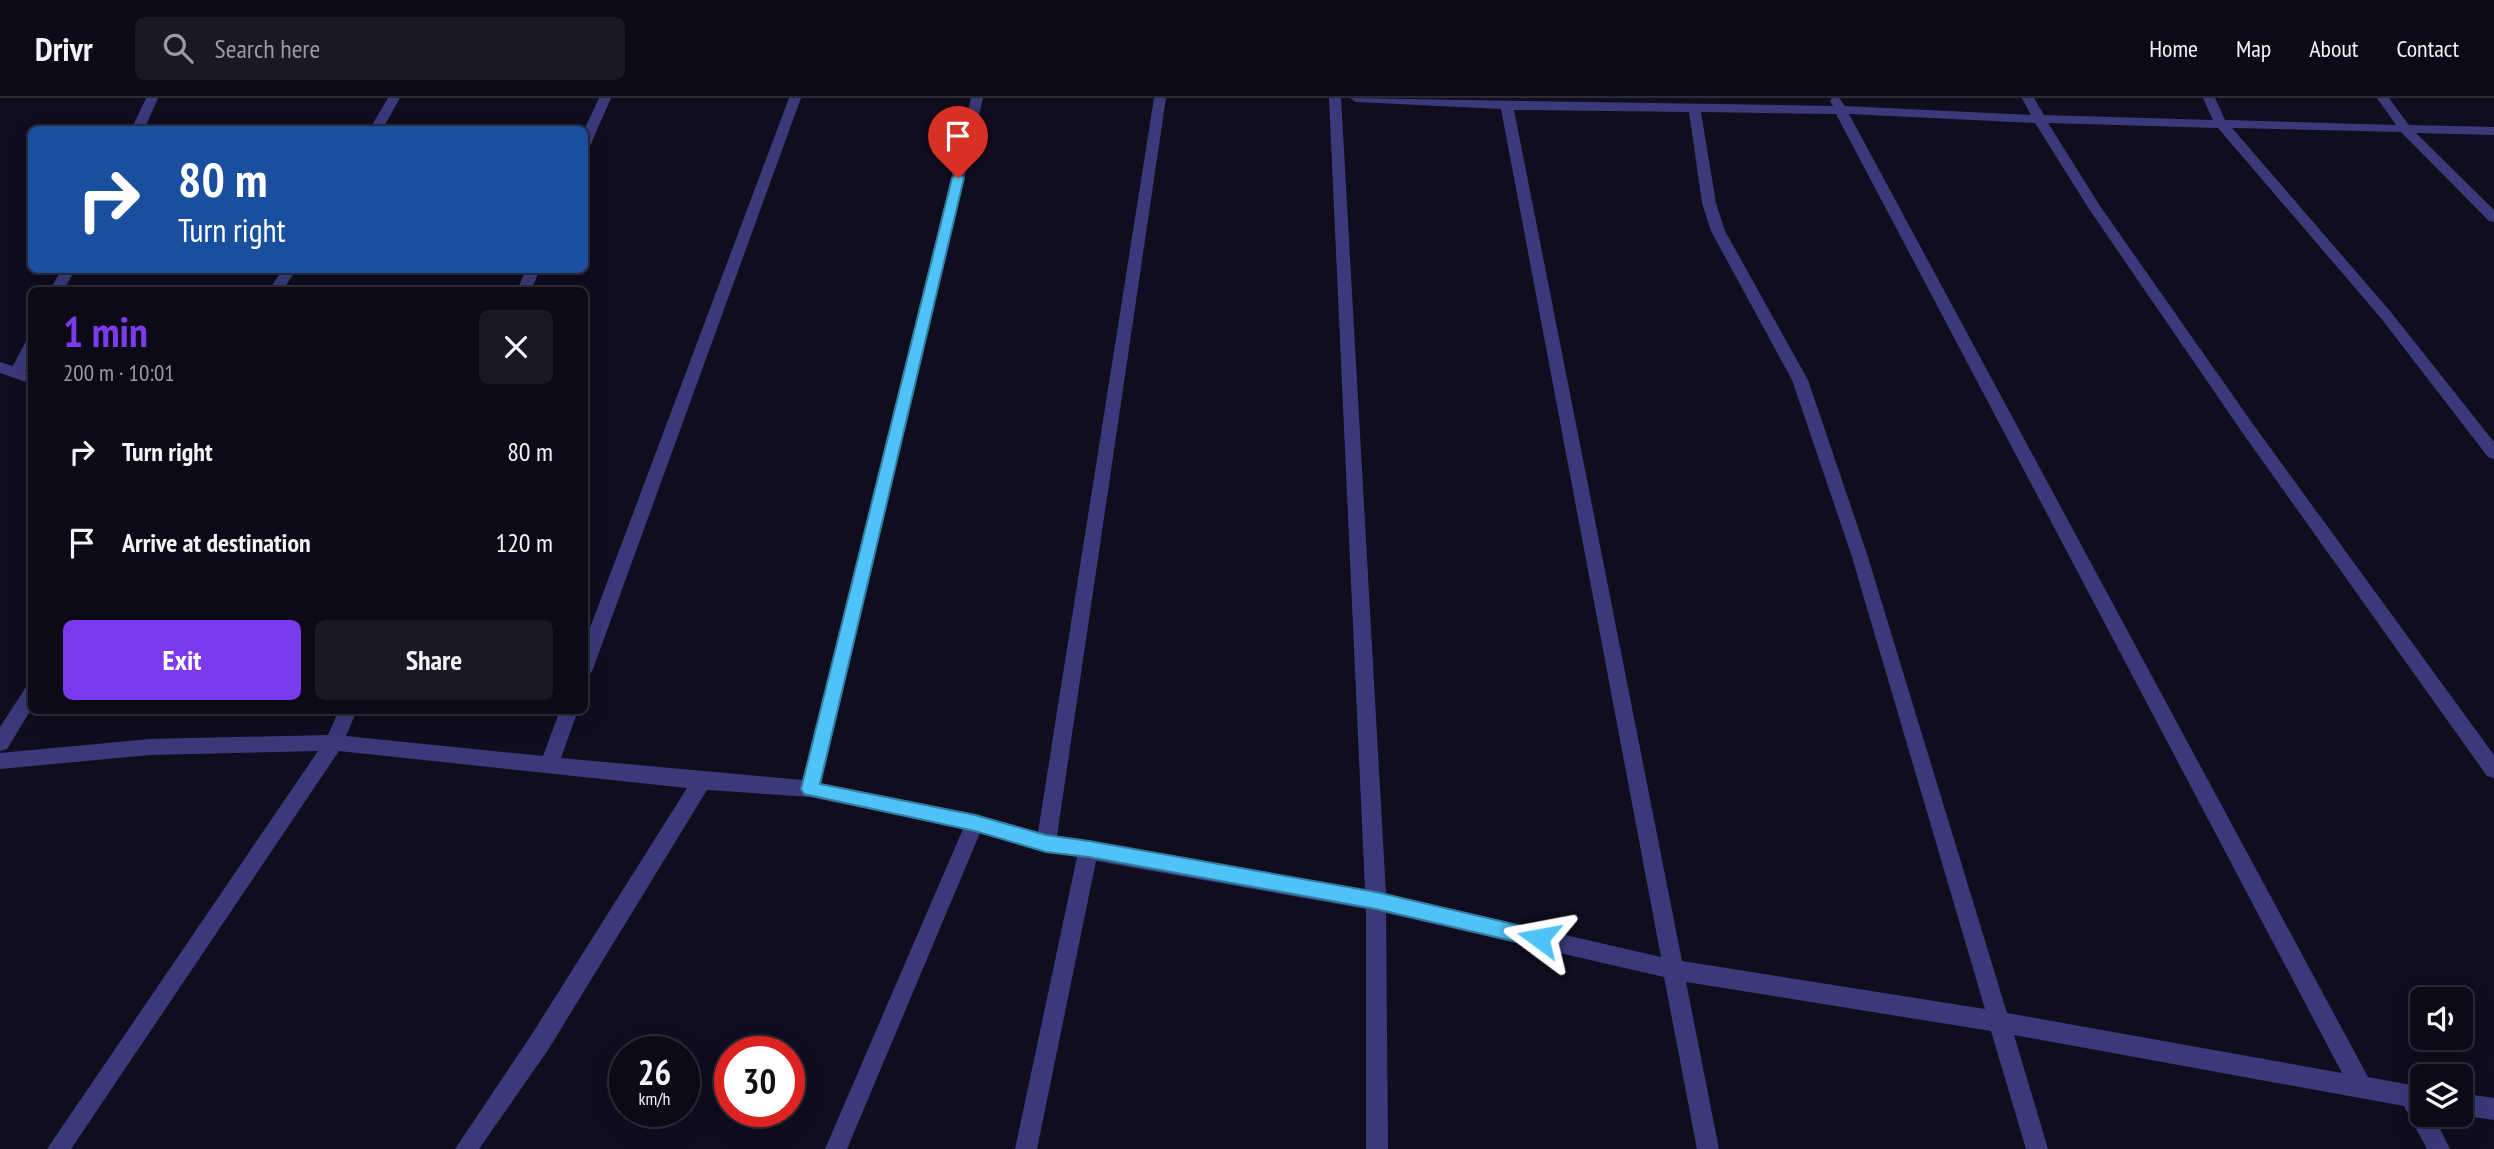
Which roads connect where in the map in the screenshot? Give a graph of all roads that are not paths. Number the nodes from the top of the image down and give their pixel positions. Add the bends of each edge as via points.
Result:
1 (152, 98) edge
2 (394, 98) edge
3 (604, 98) edge
4 (795, 98) edge
5 (977, 98) edge
6 (1160, 98) edge
7 (1335, 98) edge
8 (1356, 98) edge
9 (2028, 98) edge
10 (2209, 98) edge
11 (2383, 98) edge
12 (1634, 102) edge
13 (1838, 104) edge
14 (1507, 106) junction
15 (1694, 107) junction
16 (2038, 119) junction
17 (2220, 122) junction
18 (138, 126) edge
19 (377, 126) edge
20 (2405, 129) junction
21 (2494, 131) edge
22 (588, 136) edge
23 (2494, 218) edge
24 (28, 351) edge
25 (0, 367) edge
26 (16, 374) junction
27 (28, 378) edge
28 (2494, 453) edge
29 (588, 658) edge
30 (28, 698) edge
31 (346, 714) edge
32 (568, 714) edge
33 (0, 743) edge
34 (334, 743) junction
35 (0, 761) edge
36 (549, 765) junction
37 (2494, 770) edge
38 (702, 781) junction
39 (810, 789) junction
40 (975, 823) junction
41 (1046, 844) junction
42 (1089, 849) junction
43 (1376, 901) junction
44 (1675, 970) junction
45 (2000, 1022) junction
46 (2361, 1086) junction
47 (2410, 1097) edge
48 (2473, 1106) edge
49 (2494, 1109) edge
50 (2429, 1127) edge
51 (58, 1149) edge
52 (466, 1149) edge
53 (836, 1149) edge
54 (1026, 1149) edge
55 (1377, 1149) edge
56 (1708, 1149) edge
57 (2037, 1149) edge
58 (2439, 1149) edge

1 - 18 street
2 - 19 street
3 - 22 street
4 - 29 street
5 - 39 street
6 - 41 street
7 - 43 street
8 - 14 street
9 - 16 street
10 - 17 street
11 - 20 street
12 - 14 street
12 - 15 street
13 - 15 street
13 - 16 street
13 - 46 street
14 - 44 street
15 - 45 street via 1709,203 1718,231 1800,380 1859,554
16 - 17 street
16 - 37 street via 2227,400
17 - 20 street
17 - 28 street via 2385,314
20 - 21 street
20 - 23 street
24 - 26 street
25 - 26 street
26 - 27 street
30 - 33 street
31 - 34 street
32 - 36 street
34 - 35 street via 150,747
34 - 36 street
34 - 51 street
36 - 38 street
38 - 39 street
38 - 52 street via 540,1042
39 - 40 street
40 - 41 street
40 - 53 street
41 - 42 street
42 - 43 street
42 - 54 street
43 - 44 street
43 - 55 street
44 - 45 street
44 - 56 street
45 - 46 street
45 - 57 street
46 - 47 street
48 - 49 street
50 - 58 street

